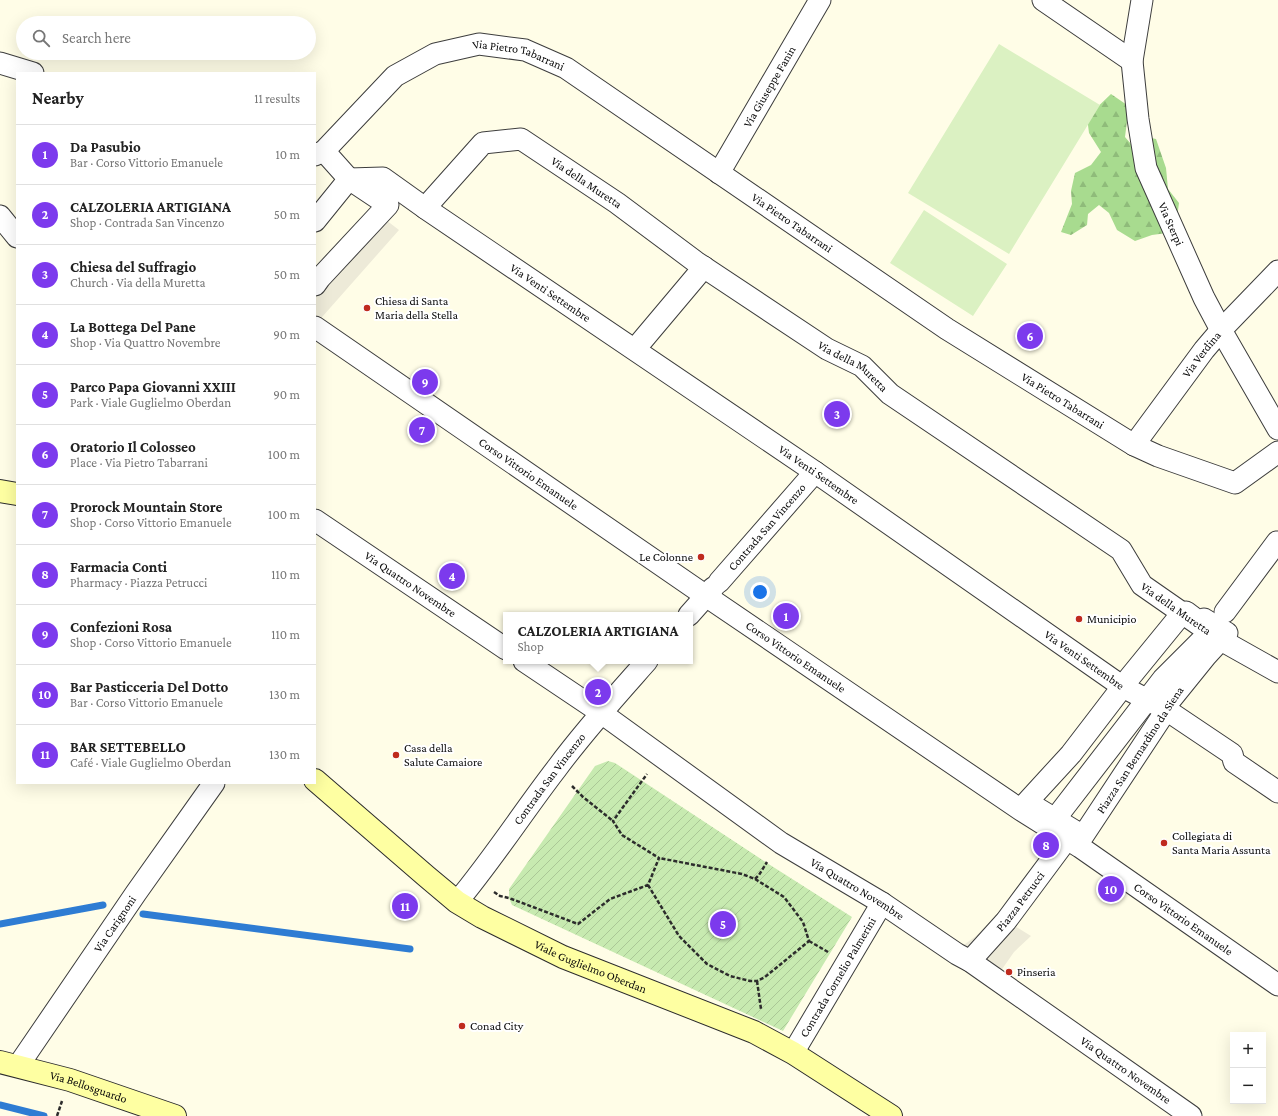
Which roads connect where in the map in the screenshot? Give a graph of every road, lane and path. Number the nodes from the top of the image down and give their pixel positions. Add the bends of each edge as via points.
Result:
1 (820, 0) edge
2 (1043, 0) edge
3 (1142, 0) edge
4 (1132, 61) junction
5 (0, 63) edge
6 (30, 72) edge
7 (319, 153) edge
8 (719, 173) junction
9 (349, 179) junction
10 (425, 208) junction
11 (0, 216) edge
12 (316, 220) edge
13 (16, 236) edge
14 (704, 267) junction
15 (1278, 271) edge
16 (316, 284) edge
17 (316, 328) edge
18 (1221, 330) junction
19 (635, 349) junction
20 (1278, 429) edge
21 (1134, 445) junction
22 (1278, 452) edge
23 (815, 472) junction
24 (0, 491) edge
25 (16, 494) edge
26 (316, 521) edge
27 (1278, 544) edge
28 (713, 589) junction
29 (692, 612) edge
30 (1184, 615) junction
31 (1218, 628) junction
32 (503, 647) edge
33 (528, 664) edge
34 (644, 664) edge
35 (1278, 672) edge
36 (1123, 687) junction
37 (1146, 700) junction
38 (1165, 709) junction
39 (600, 712) junction
40 (316, 781) edge
41 (641, 781) dead end
42 (213, 784) edge
43 (576, 791) dead end
44 (1278, 792) edge
45 (613, 821) junction
46 (1051, 823) junction
47 (1067, 839) junction
48 (659, 858) junction
49 (767, 863) dead end
50 (755, 879) junction
51 (648, 885) junction
52 (500, 896) dead end
53 (457, 902) junction
54 (882, 903) junction
55 (809, 941) junction
56 (821, 948) dead end
57 (970, 962) junction
58 (1278, 985) edge
59 (793, 1053) junction
60 (9, 1064) edge
61 (175, 1116) edge
62 (891, 1116) edge
63 (1191, 1116) edge

1 - 8 street, Via Giuseppe Fanin
2 - 4 street
3 - 4 street, Via Sterpi
4 - 18 street, Via Sterpi via 1146,168
5 - 6 street
7 - 8 street, Via Pietro Tabarrani via 395,76 435,54 479,44 525,50 566,68
7 - 9 street
8 - 21 street, Via Pietro Tabarrani via 947,329
9 - 10 street, Via Venti Settembre via 383,178
9 - 12 street
9 - 16 street via 388,205
10 - 14 street, Via della Muretta via 483,143 521,139 618,203
10 - 19 street, Via Venti Settembre
11 - 13 street
14 - 19 street
14 - 30 street, Via della Muretta via 826,349 862,366 890,394 1121,550 1142,585
15 - 18 street, Via Verdina
17 - 28 street, Corso Vittorio Emanuele
18 - 20 street, Via Sterpi
18 - 21 street, Via Verdina
19 - 23 street, Via Venti Settembre
21 - 22 street, Via Pietro Tabarrani via 1235,483
23 - 28 street, Contrada San Vincenzo
23 - 36 street, Via Venti Settembre
24 - 25 street
26 - 32 street, Via Quattro Novembre
27 - 31 street via 1277,542
28 - 29 street, Contrada San Vincenzo
28 - 46 street, Corso Vittorio Emanuele
30 - 31 street via 1186,612 1202,624 1204,619
30 - 36 street, Piazza San Bernardino da Siena via 1179,617
31 - 35 street, Via della Muretta
31 - 37 street, Piazza San Bernardino da Siena via 1163,679
31 - 38 street, Piazza San Bernardino da Siena via 1201,662
33 - 39 street, Via Quattro Novembre
34 - 39 street, Contrada San Vincenzo
36 - 37 street, Via Venti Settembre
36 - 46 street, Piazza San Bernardino da Siena via 1070,754 1027,802
37 - 38 street, Via Venti Settembre
37 - 46 street, Piazza San Bernardino da Siena
38 - 44 street, Via Venti Settembre via 1232,754 1234,762
38 - 46 street, Piazza San Bernardino da Siena via 1083,836
39 - 53 street, Contrada San Vincenzo
39 - 54 street, Via Quattro Novembre via 781,843
40 - 53 street, Viale Guglielmo Oberdan
41 - 45 path
42 - 60 street, Via Carignoni
43 - 45 path
45 - 48 path via 622,835
46 - 47 street, Corso Vittorio Emanuele
47 - 57 street, Piazza Petrucci via 1006,921
47 - 58 street, Corso Vittorio Emanuele
48 - 50 path via 742,874
48 - 51 path
49 - 50 path
50 - 55 path via 784,897 803,922
51 - 52 path via 610,899 578,924
51 - 55 path via 679,936 707,964 730,976 757,981
53 - 59 street, Viale Guglielmo Oberdan via 563,957 754,1032
54 - 57 street, Via Quattro Novembre
54 - 59 street, Contrada Cornelio Palmerini
55 - 56 path
57 - 63 street, Via Quattro Novembre
59 - 62 street, Viale Guglielmo Oberdan
60 - 61 street, Via Bellosguardo via 70,1080

